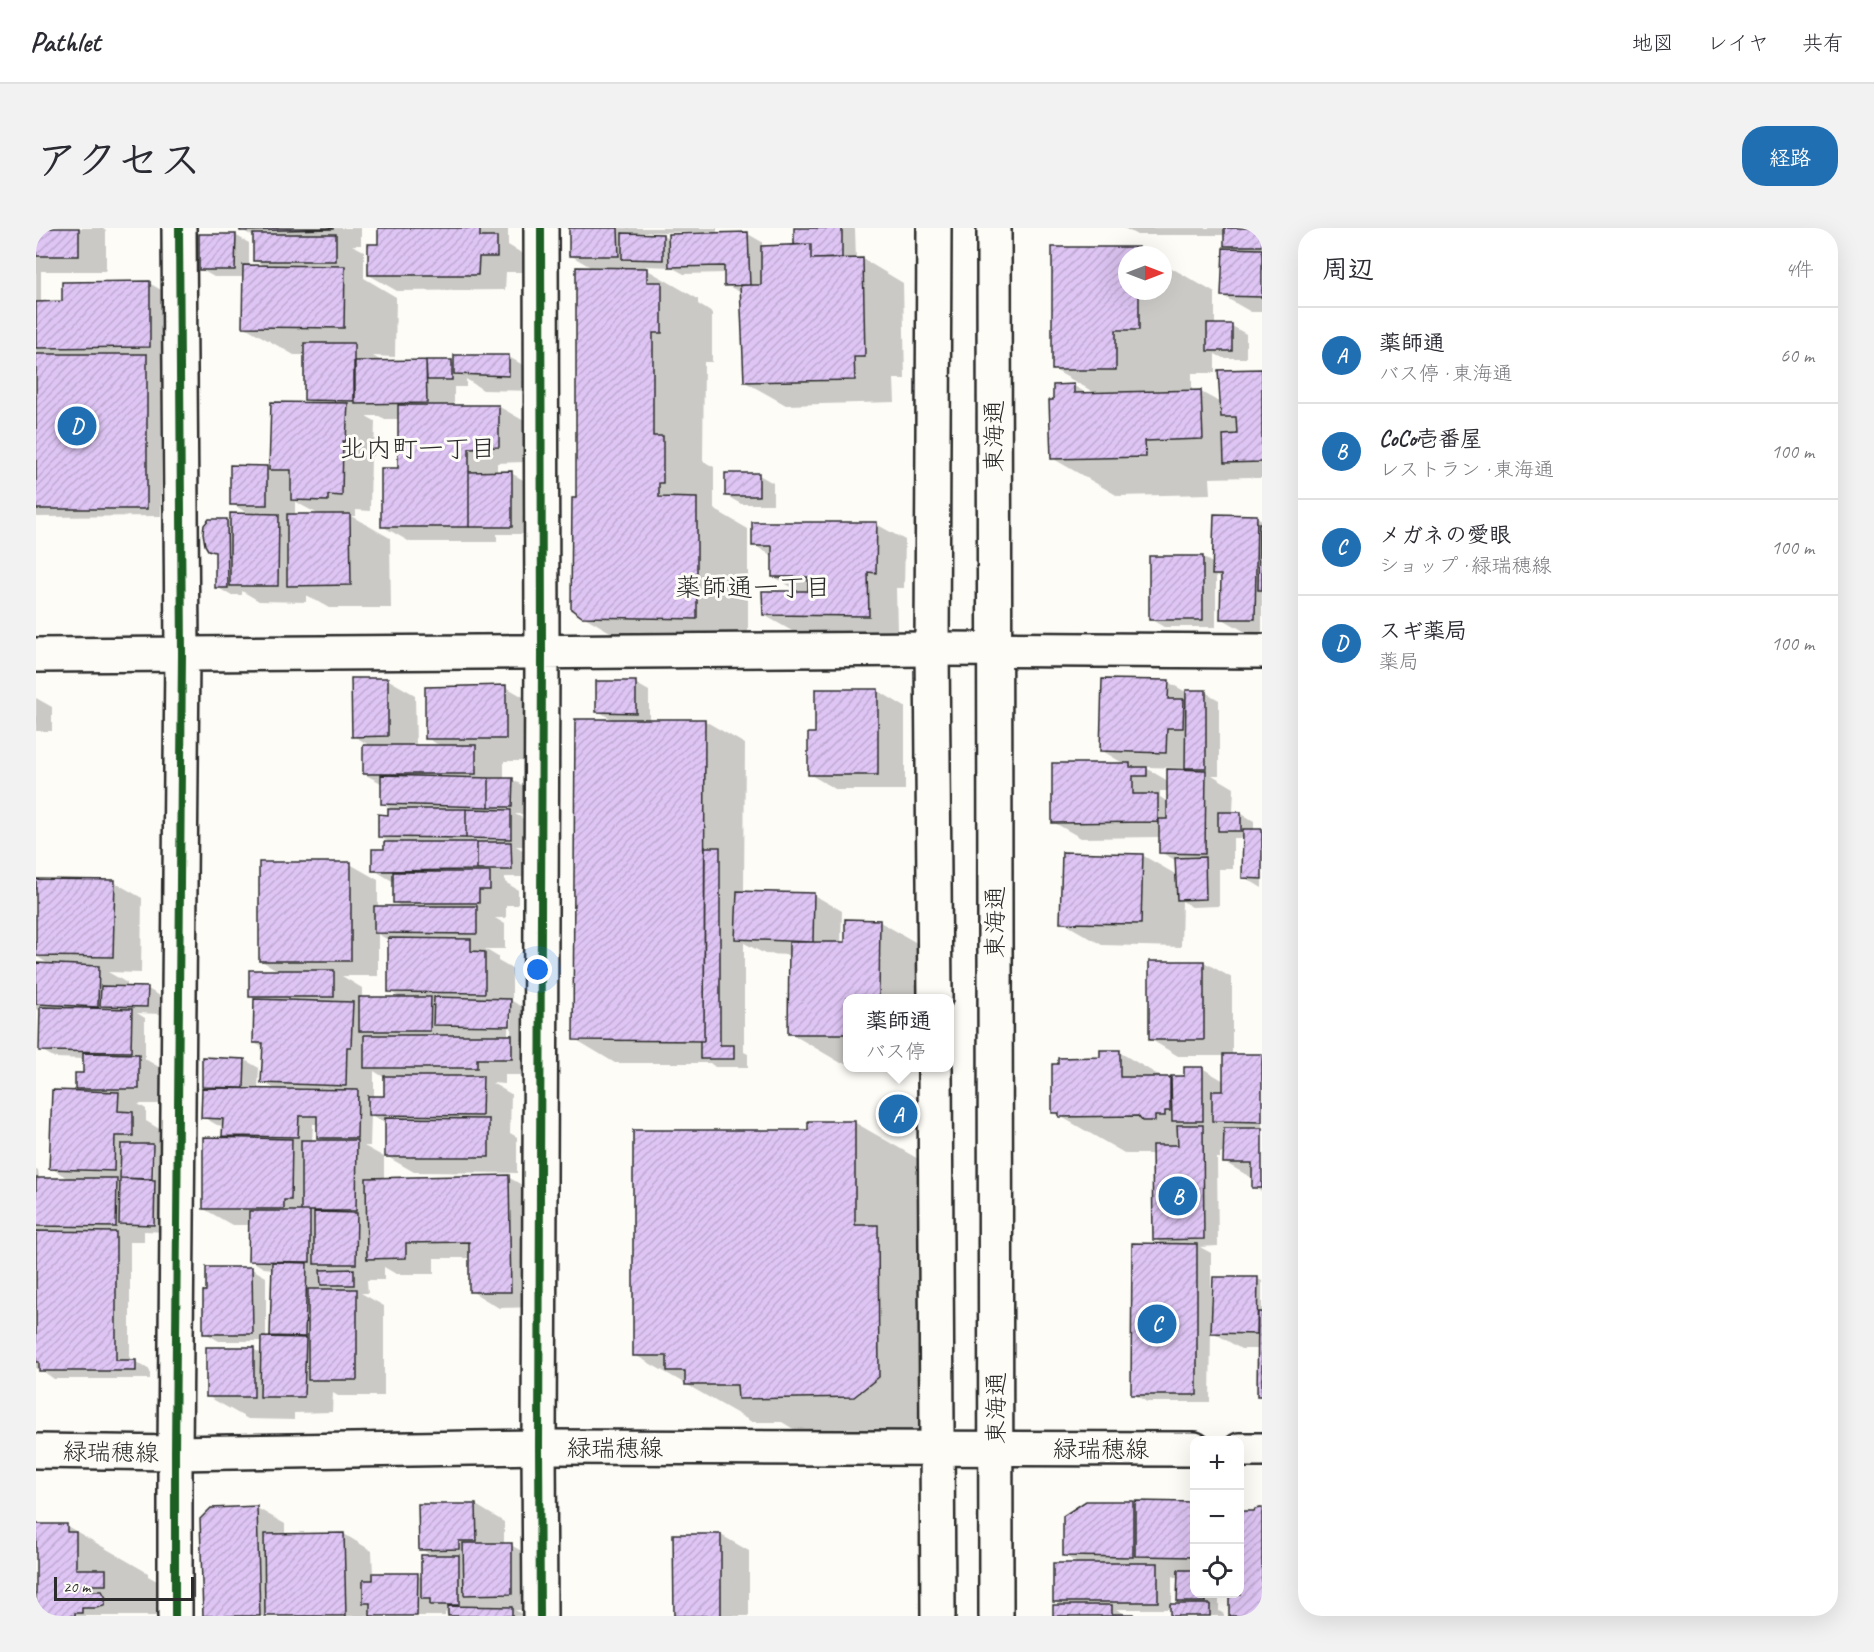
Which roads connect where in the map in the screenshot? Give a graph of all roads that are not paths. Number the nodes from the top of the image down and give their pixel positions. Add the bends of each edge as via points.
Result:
1 (179, 228) edge
2 (541, 228) edge
3 (934, 228) edge
4 (994, 228) edge
5 (932, 649) junction
6 (994, 650) junction
7 (1262, 651) edge
8 (542, 652) junction
9 (182, 654) junction
10 (36, 655) edge
11 (935, 994) edge
12 (935, 1072) edge
13 (539, 1448) junction
14 (939, 1449) junction
15 (996, 1449) junction
16 (1190, 1449) edge
17 (1244, 1449) edge
18 (1262, 1450) edge
19 (36, 1451) edge
20 (175, 1453) junction
21 (175, 1616) edge
22 (540, 1616) edge
23 (938, 1616) edge
24 (996, 1616) edge

1 - 9 street
2 - 8 street
3 - 5 street
4 - 6 street, 東海通
5 - 6 street
5 - 8 street
5 - 11 street
6 - 7 street
6 - 15 street, 東海通
8 - 9 street
8 - 13 street
9 - 10 street
9 - 20 street
12 - 14 street
13 - 14 street, 緑瑞穂線
13 - 20 street, 緑瑞穂線
13 - 22 street
14 - 15 street, 緑瑞穂線
14 - 23 street
15 - 16 street, 緑瑞穂線
15 - 24 street, 東海通
17 - 18 street
19 - 20 street, 緑瑞穂線
20 - 21 street

